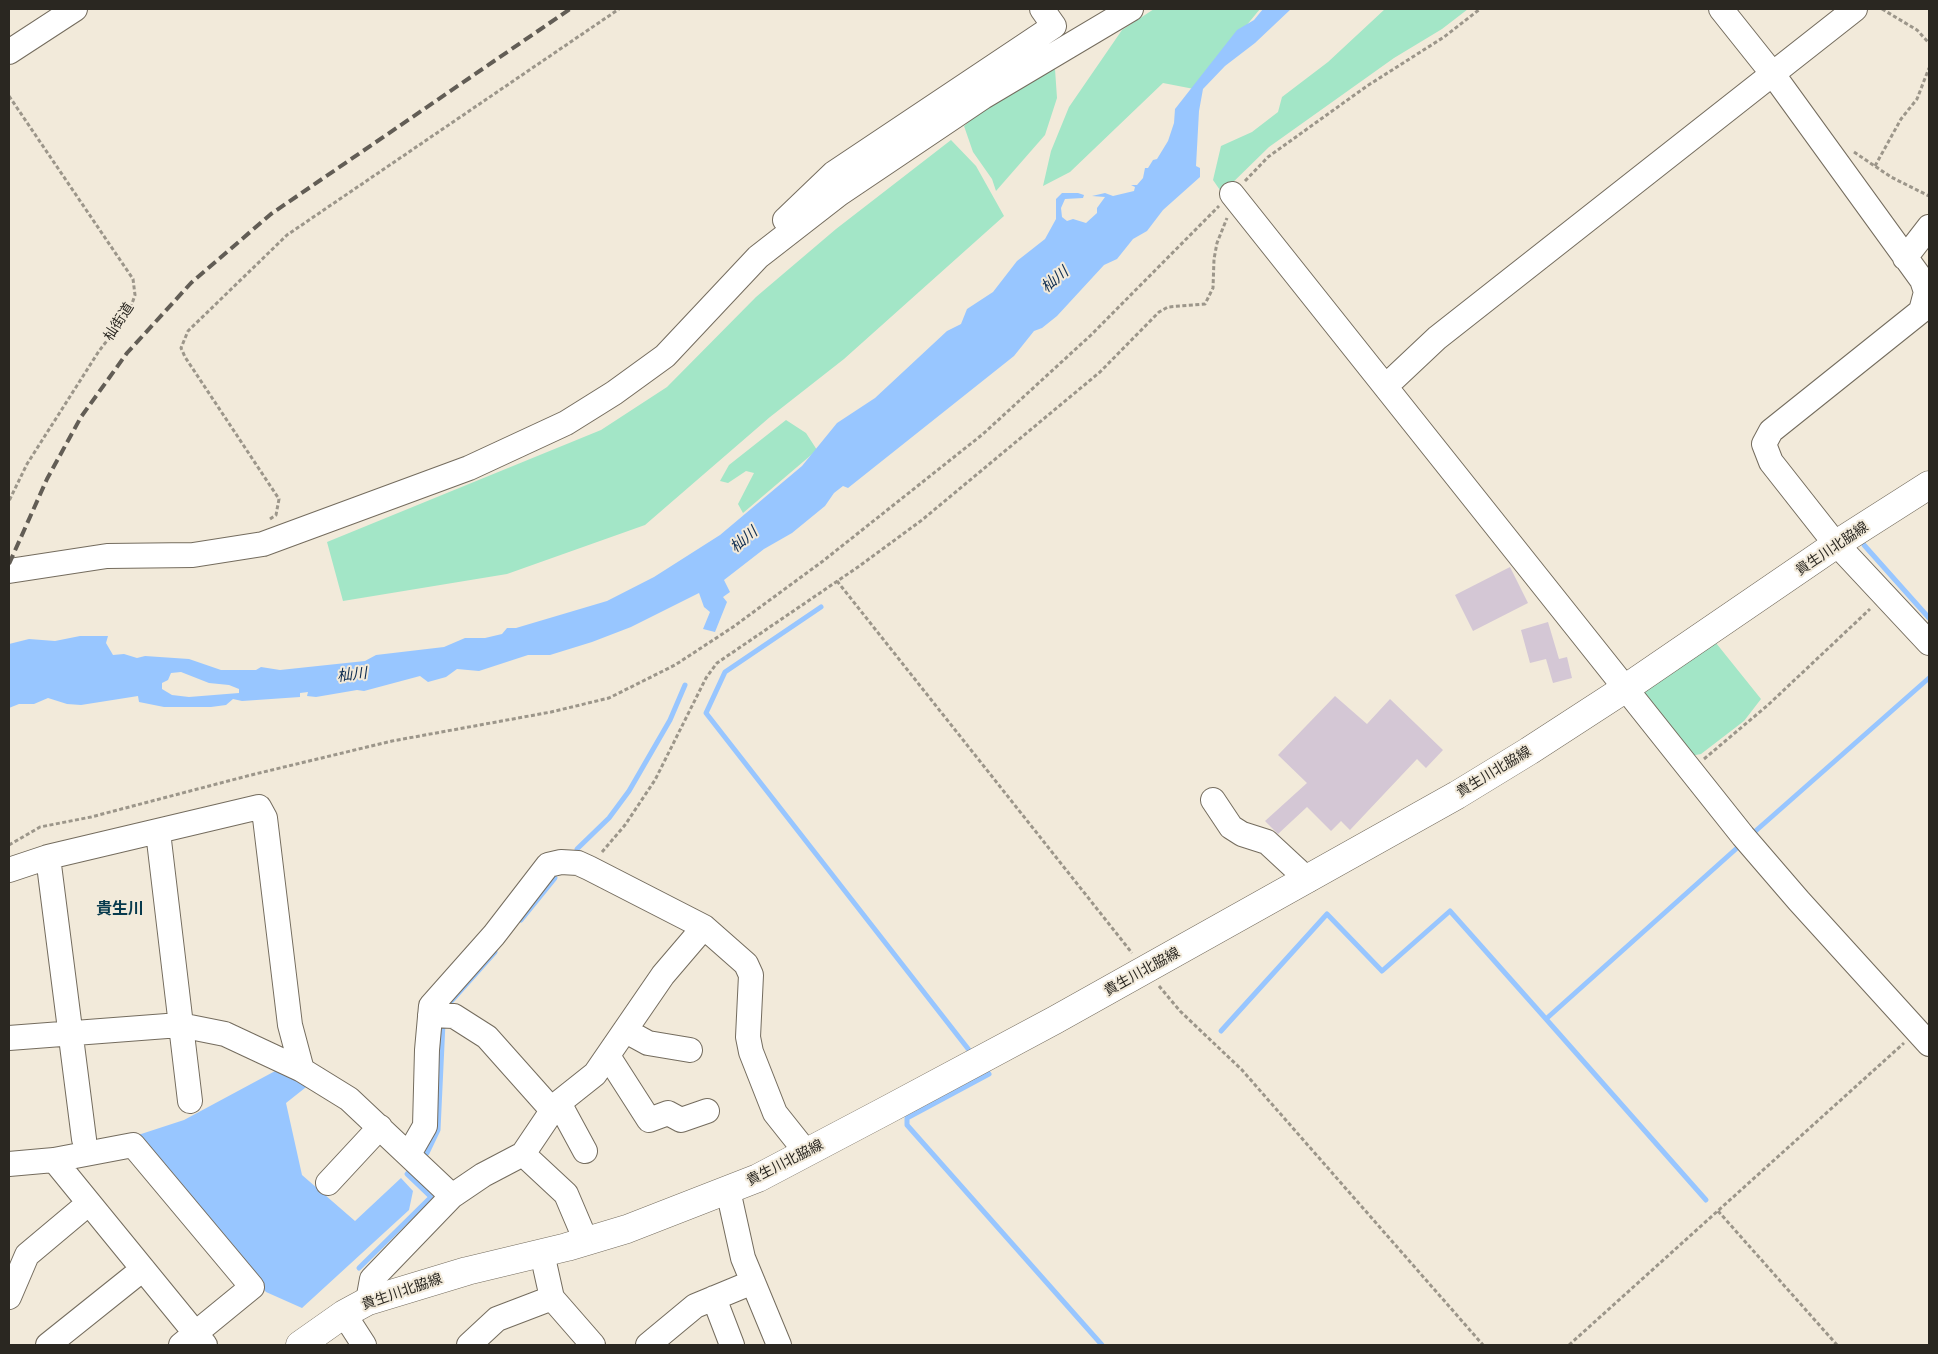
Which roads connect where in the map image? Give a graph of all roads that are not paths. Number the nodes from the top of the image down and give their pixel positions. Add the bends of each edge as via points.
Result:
1 (75, 9) edge
2 (1042, 9) edge
3 (1131, 9) edge
4 (1721, 9) edge
5 (1855, 9) edge
6 (9, 52) edge
7 (1772, 73) junction
8 (1236, 201) road end
9 (1929, 227) edge
10 (758, 257) junction
11 (1905, 258) junction
12 (1386, 386) junction
13 (1929, 485) edge
14 (1838, 543) junction
15 (9, 571) edge
16 (1929, 643) edge
17 (1626, 688) junction
18 (1213, 800) dead end
19 (158, 832) junction
20 (48, 857) junction
21 (9, 870) edge
22 (1308, 880) junction
23 (704, 927) junction
24 (430, 1015) junction
25 (180, 1025) junction
26 (626, 1031) junction
27 (1925, 1032) edge
28 (71, 1033) junction
29 (9, 1038) edge
30 (690, 1050) dead end
31 (608, 1056) junction
32 (302, 1070) junction
33 (190, 1101) dead end
34 (556, 1106) junction
35 (707, 1111) dead end
36 (380, 1127) junction
37 (84, 1139) dead end
38 (585, 1150) dead end
39 (806, 1152) junction
40 (523, 1154) junction
41 (415, 1159) junction
42 (54, 1160) junction
43 (9, 1164) edge
44 (328, 1183) dead end
45 (728, 1190) junction
46 (452, 1196) junction
47 (89, 1203) junction
48 (586, 1241) junction
49 (542, 1253) junction
50 (143, 1269) junction
51 (753, 1282) junction
52 (9, 1297) edge
53 (552, 1298) junction
54 (714, 1298) junction
55 (368, 1301) junction
56 (344, 1314) junction
57 (194, 1341) edge
58 (48, 1345) edge
59 (300, 1345) edge
60 (364, 1345) edge
61 (469, 1345) edge
62 (593, 1345) edge
63 (648, 1345) edge
64 (732, 1345) edge
65 (778, 1345) edge

1 - 6 street
2 - 10 street via 1054,26 834,173 786,218
3 - 10 street via 983,97 839,194
4 - 7 street
5 - 7 street
7 - 11 street
7 - 12 street via 1437,338
8 - 12 street
9 - 11 street
10 - 15 street via 665,356 566,423 469,468 263,544 193,555 106,556
11 - 14 street via 1922,280 1926,292 1921,311 1771,431 1764,444 1771,462
12 - 17 street
13 - 14 main road, 貴生川北脇線
14 - 16 street
14 - 17 main road, 貴生川北脇線
17 - 22 main road, 貴生川北脇線 via 1521,756
17 - 27 street via 1799,901
18 - 22 street via 1231,827 1267,842
19 - 20 street
19 - 25 street
19 - 32 street via 259,807 265,818 290,1025
20 - 21 street
20 - 28 street
22 - 39 main road, 貴生川北脇線
23 - 24 street via 578,863 548,865 494,935 431,1006
23 - 26 street via 663,975
23 - 39 street via 746,964 751,975 748,1038 751,1052 775,1113
24 - 34 street via 454,1016 487,1037
24 - 41 street via 425,1126
25 - 28 street
25 - 32 street via 225,1034
25 - 33 street
26 - 30 street via 648,1043
26 - 31 street
28 - 29 street
28 - 37 street
31 - 34 street via 595,1074
31 - 35 street via 649,1120 668,1113 681,1120
32 - 36 street via 349,1099
34 - 38 street
34 - 40 street
36 - 41 street
36 - 44 street
39 - 45 main road, 貴生川北脇線
40 - 46 street
40 - 48 street via 566,1194
41 - 46 street
42 - 43 street
42 - 47 street
42 - 57 street via 133,1145 252,1287
45 - 48 main road, 貴生川北脇線 via 627,1229
45 - 51 street via 743,1258
46 - 55 street via 372,1279
47 - 50 street
47 - 52 street via 27,1255
48 - 49 main road, 貴生川北脇線
49 - 53 street
49 - 55 main road, 貴生川北脇線 via 467,1271
50 - 57 street
50 - 58 street
51 - 54 street
51 - 65 street
53 - 61 street via 497,1319
53 - 62 street
54 - 63 street via 695,1306
54 - 64 street
55 - 56 main road, 貴生川北脇線
56 - 59 main road, 貴生川北脇線
56 - 60 street

